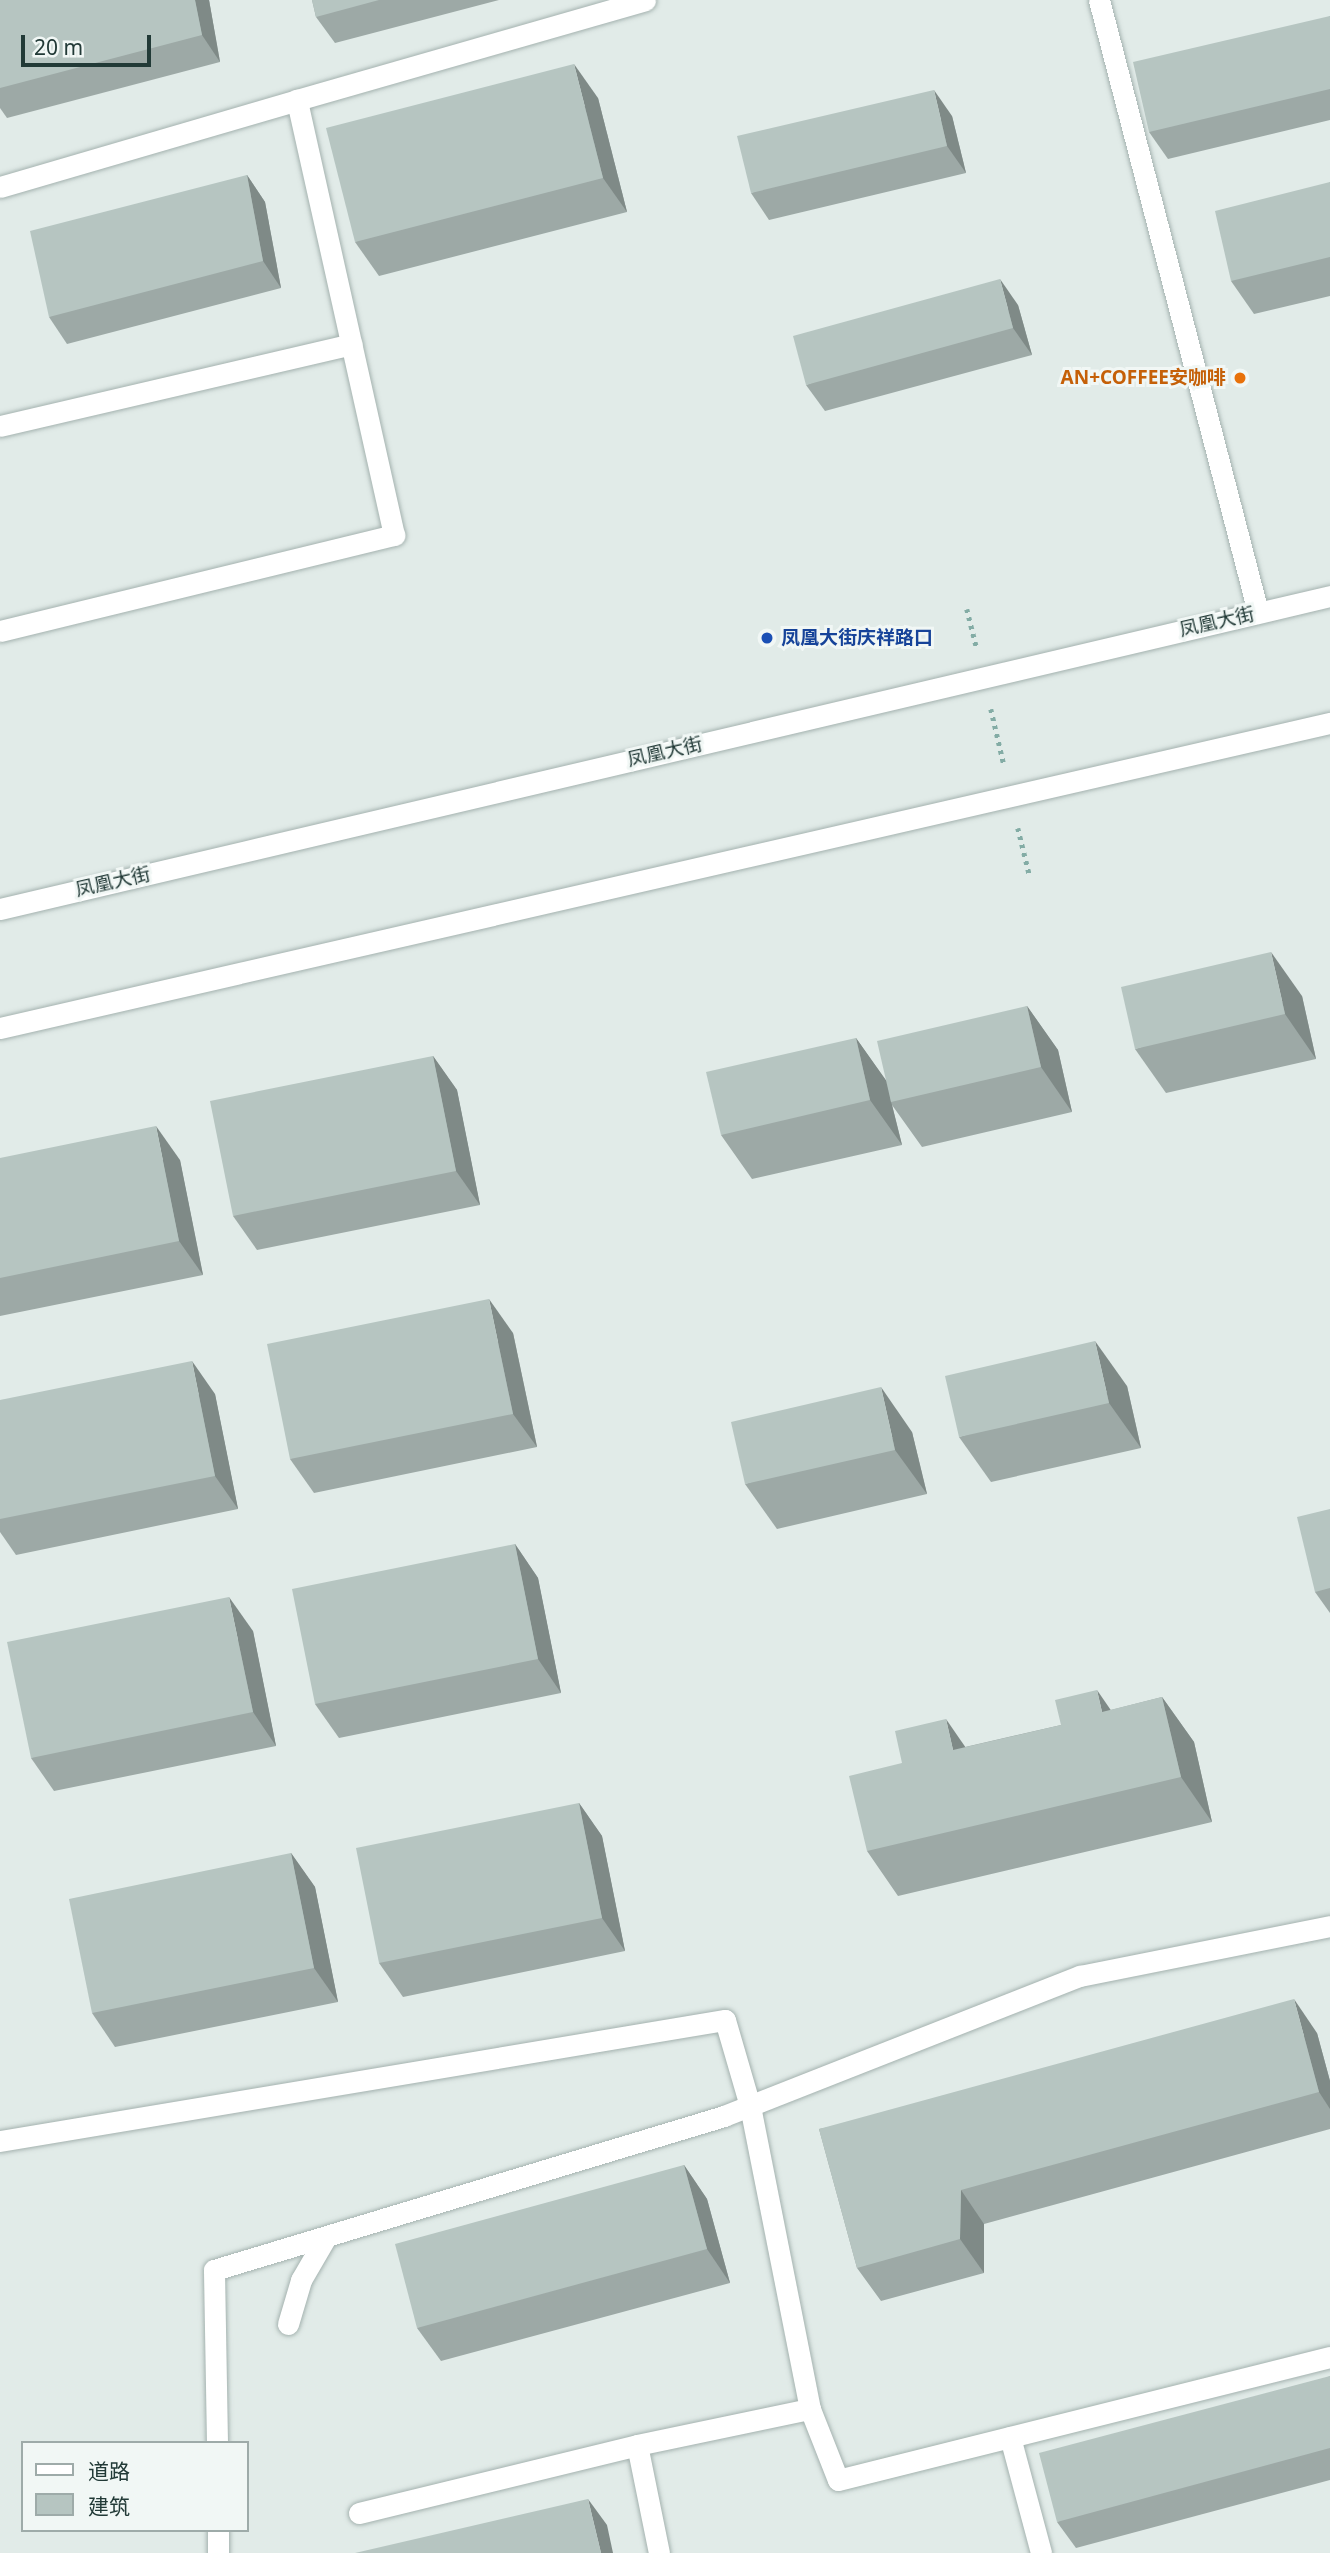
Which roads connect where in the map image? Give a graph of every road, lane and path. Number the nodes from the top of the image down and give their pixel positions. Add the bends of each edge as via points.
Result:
1 (645, 0) edge
2 (1099, 0) edge
3 (297, 100) junction
4 (0, 187) edge
5 (352, 344) junction
6 (0, 426) edge
7 (1330, 596) edge
8 (967, 609) dead end
9 (1258, 612) junction
10 (0, 631) edge
11 (980, 663) dead end
12 (989, 703) dead end
13 (1330, 723) edge
14 (1005, 770) dead end
15 (1017, 824) dead end
16 (1030, 877) dead end
17 (0, 909) edge
18 (0, 1028) edge
19 (1330, 1926) edge
20 (750, 2106) junction
21 (0, 2141) edge
22 (326, 2237) junction
23 (288, 2324) dead end
24 (1330, 2357) edge
25 (810, 2409) junction
26 (1010, 2437) junction
27 (217, 2441) edge
28 (637, 2445) junction
29 (359, 2513) dead end
30 (218, 2532) edge
31 (218, 2553) edge
32 (659, 2553) edge
33 (1041, 2553) edge

1 - 3 street
2 - 9 street
3 - 4 street
3 - 5 street
5 - 6 street
5 - 10 street via 394,535
7 - 9 street, 凤凰大街
8 - 11 path
9 - 17 street, 凤凰大街
12 - 14 path
13 - 18 street
15 - 16 path
19 - 20 street via 1080,1976
20 - 21 street via 725,2020
20 - 22 street
20 - 25 street
22 - 23 street via 301,2280
22 - 27 street via 214,2270
24 - 26 street
25 - 26 street via 838,2480
25 - 28 street
26 - 33 street
28 - 29 street
28 - 32 street
30 - 31 street

